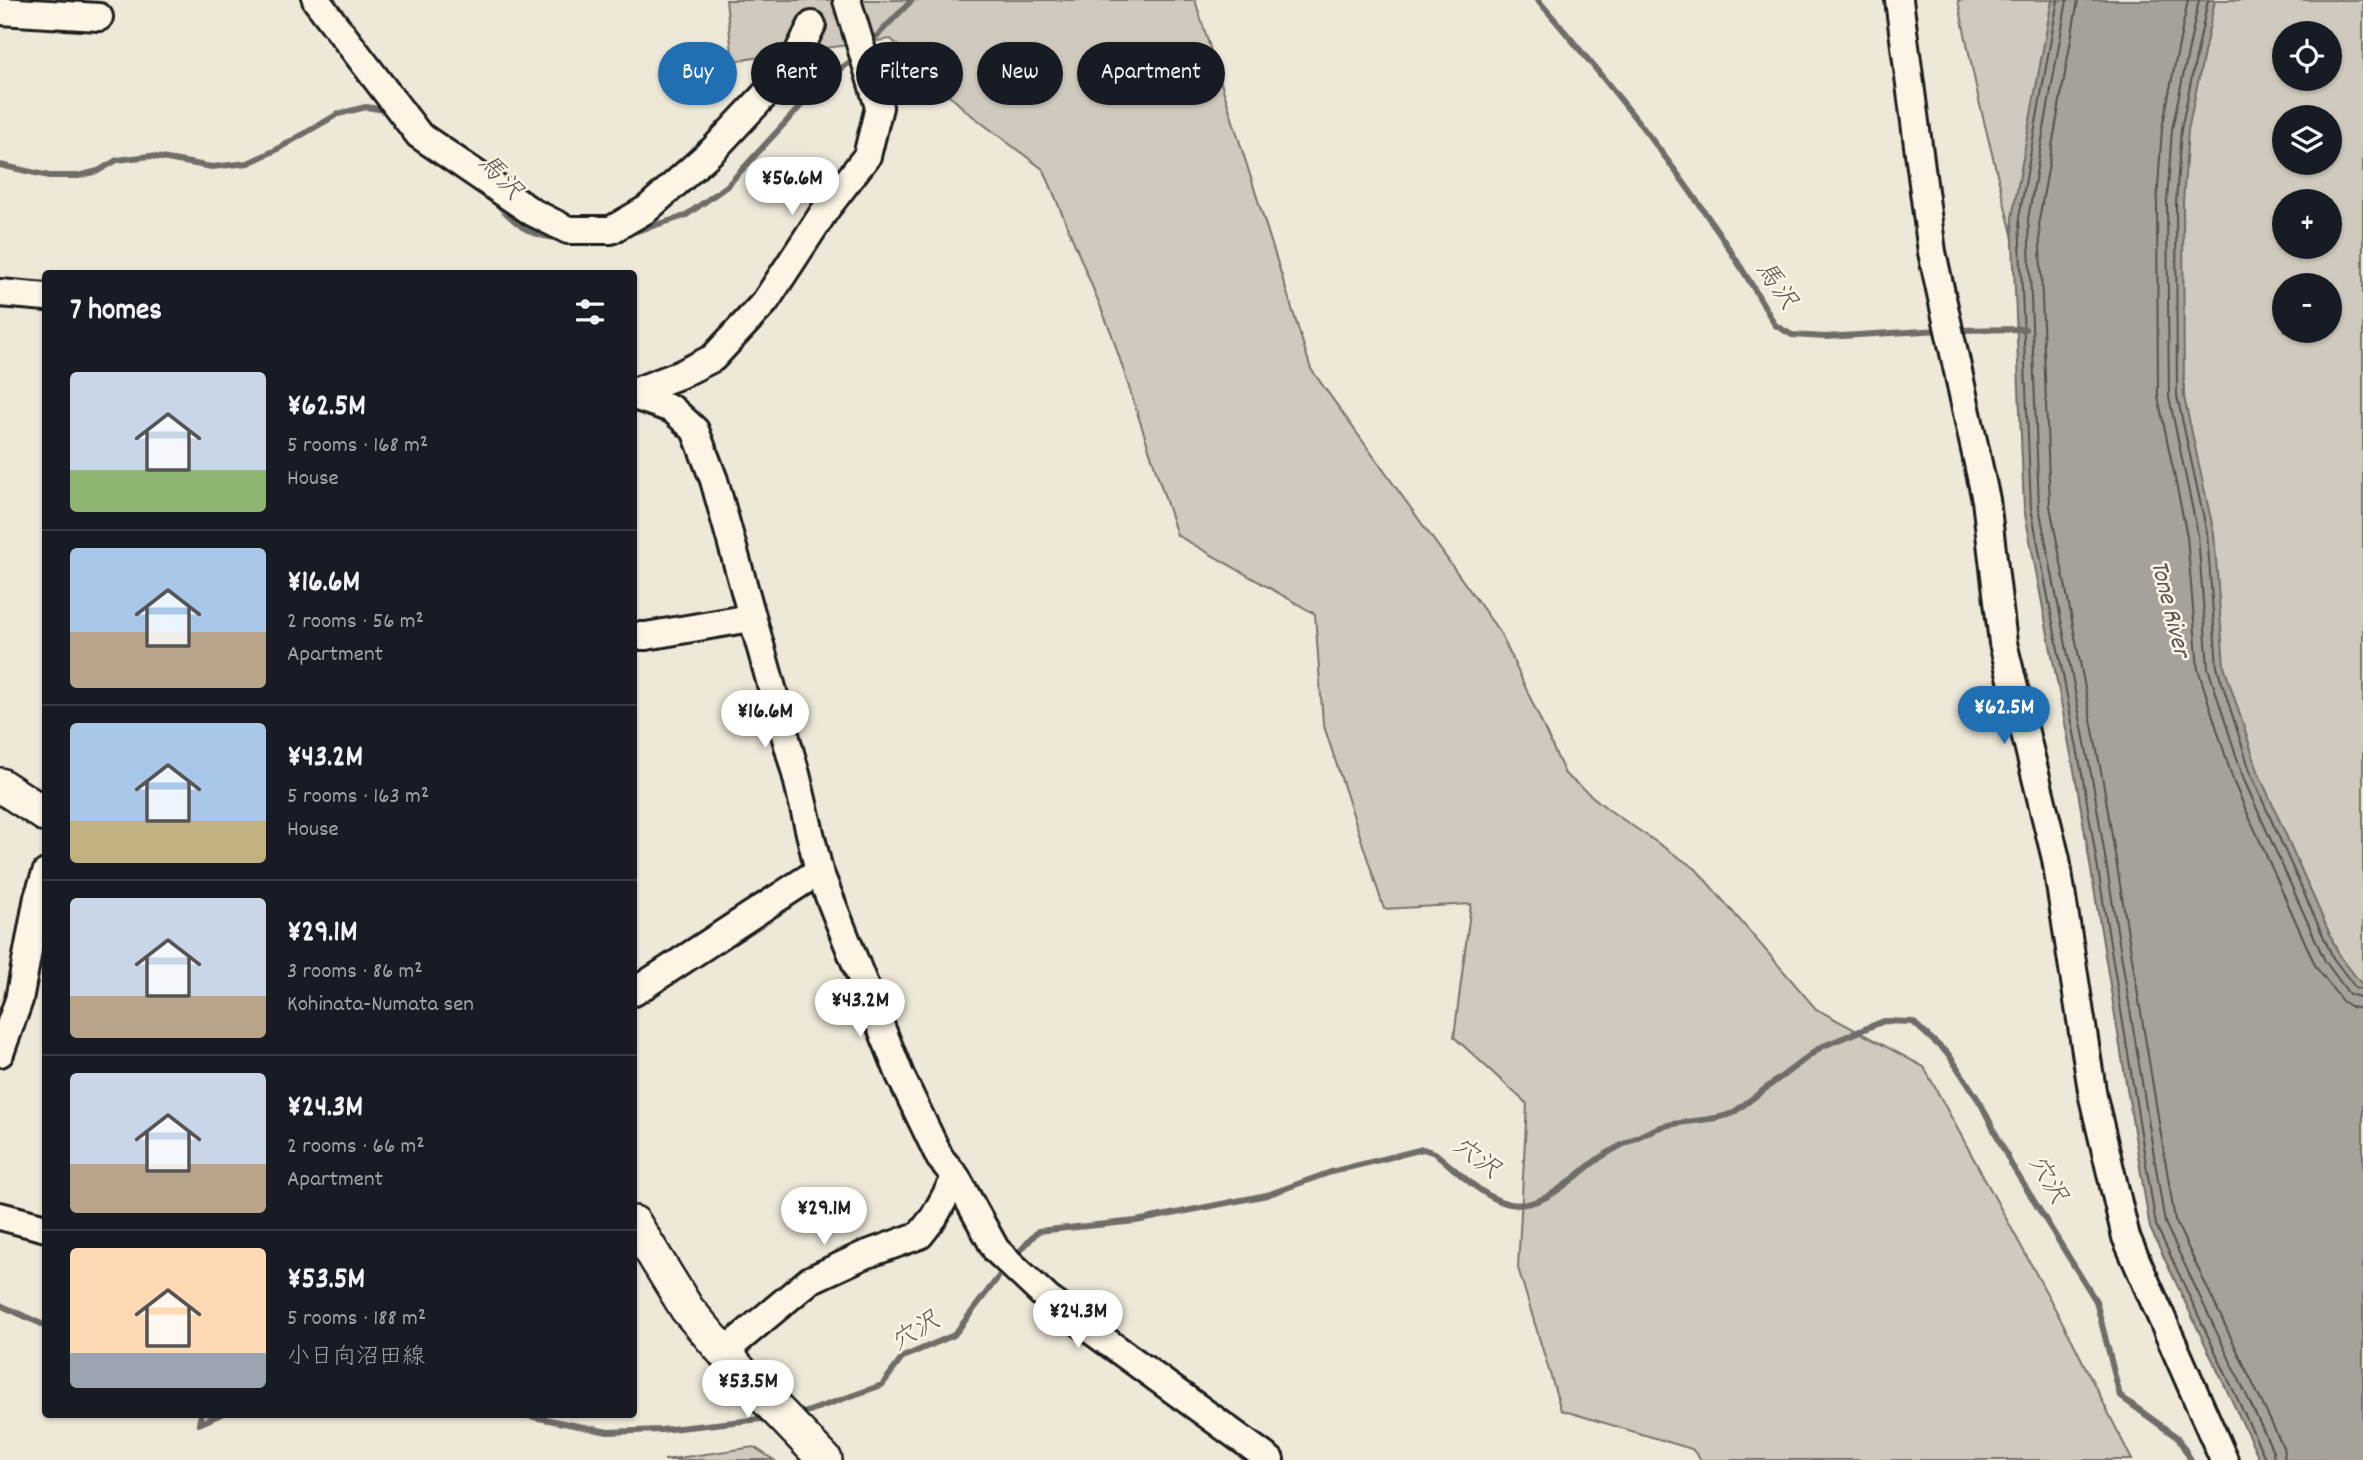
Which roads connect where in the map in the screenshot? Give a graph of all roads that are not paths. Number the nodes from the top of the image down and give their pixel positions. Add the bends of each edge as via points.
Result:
1 (316, 0) edge
2 (847, 0) edge
3 (1899, 0) edge
4 (0, 11) edge
5 (99, 18) dead end
6 (812, 25) dead end
7 (0, 293) edge
8 (42, 297) edge
9 (637, 393) edge
10 (637, 395) edge
11 (751, 618) junction
12 (637, 636) edge
13 (0, 785) edge
14 (42, 812) edge
15 (819, 870) junction
16 (42, 885) edge
17 (637, 990) edge
18 (0, 1053) edge
19 (956, 1177) junction
20 (0, 1216) edge
21 (42, 1227) edge
22 (637, 1228) edge
23 (724, 1352) junction
24 (825, 1460) edge
25 (1270, 1460) edge
26 (2224, 1460) edge

1 - 6 street via 419,135 532,212 568,230 611,230 648,209 714,149 791,67
2 - 9 street via 879,107 867,156 765,302 713,358
3 - 26 street via 1932,252 1986,500 2003,643 2056,859 2093,1097 2126,1237
4 - 5 street
7 - 8 street
10 - 11 street via 673,409 695,430 714,480
11 - 12 street
11 - 15 street
13 - 14 main road
15 - 17 street
15 - 19 street via 900,1075 940,1158
16 - 18 street via 19,1000
19 - 23 street via 920,1235 810,1280
19 - 25 street via 996,1250 1048,1299
20 - 21 street
22 - 23 main road via 687,1309
23 - 24 main road

